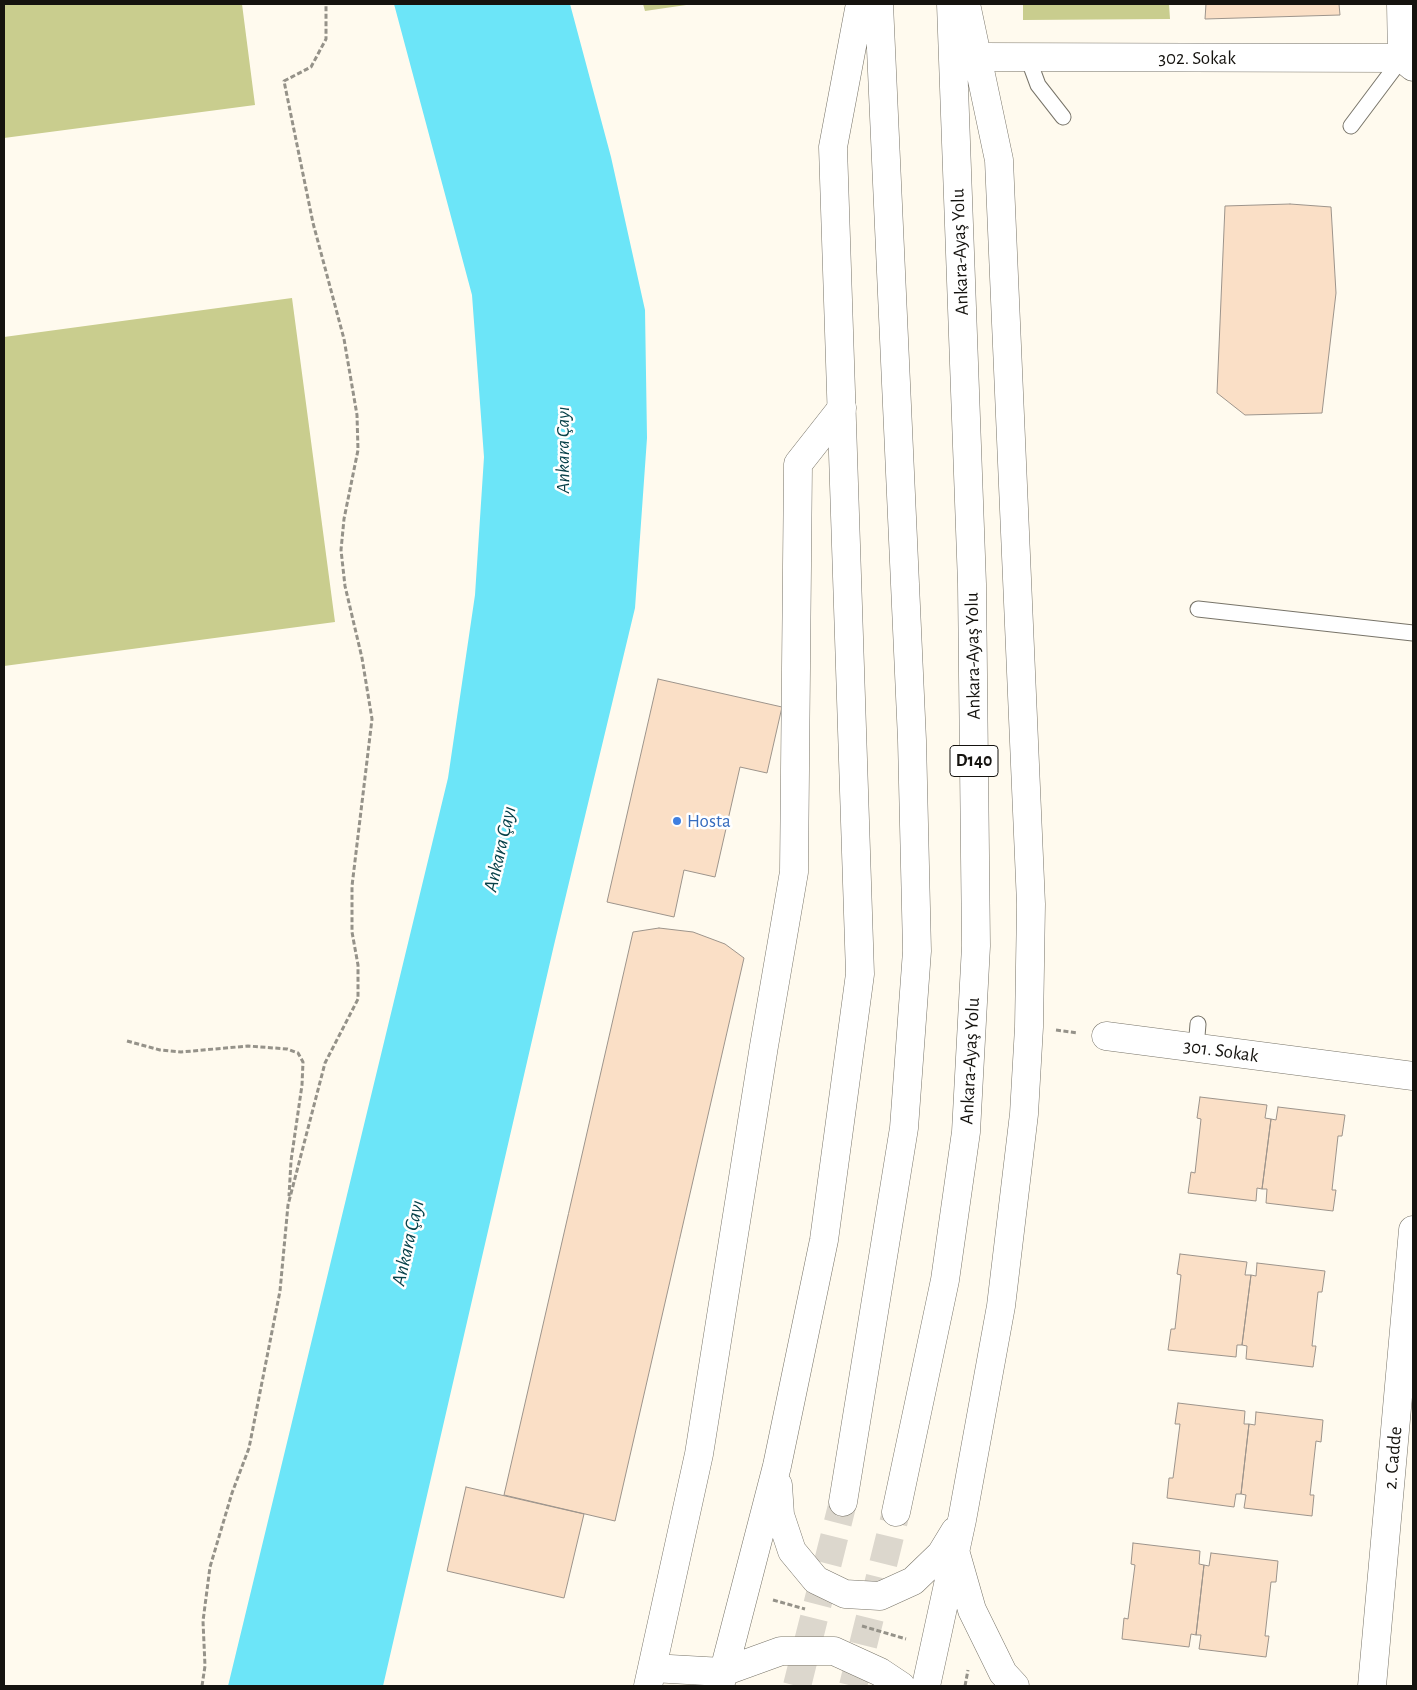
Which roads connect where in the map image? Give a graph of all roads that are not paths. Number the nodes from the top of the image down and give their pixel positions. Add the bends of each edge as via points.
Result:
1 (860, 4) edge
2 (879, 4) edge
3 (951, 4) edge
4 (966, 4) edge
5 (1401, 4) edge
6 (977, 57) junction
7 (1028, 58) junction
8 (1408, 62) edge
9 (1063, 117) dead end
10 (1351, 126) dead end
11 (842, 408) junction
12 (1198, 609) dead end
13 (1413, 633) edge
14 (1106, 1036) road end
15 (1413, 1076) edge
16 (1413, 1230) edge
17 (777, 1466) junction
18 (843, 1502) tunnel mouth
19 (896, 1512) tunnel mouth
20 (962, 1520) junction
21 (955, 1551) junction
22 (650, 1677) edge
23 (722, 1679) edge
24 (901, 1686) edge
25 (926, 1686) edge
26 (1015, 1686) edge
27 (1372, 1686) edge

1 - 11 main road via 833,147
2 - 18 main road via 912,740 917,952 904,1128
3 - 19 main road, Ankara-Ayaş Yolu / D140 via 972,584 976,946 962,1162 945,1280
4 - 6 main road
5 - 8 main road
6 - 7 main road, 302. Sokak
6 - 20 main road via 998,160 1031,904 1024,1114 1001,1306
7 - 8 main road, 302. Sokak
7 - 9 lane via 1038,85
8 - 10 lane
11 - 17 main road via 860,974 824,1240
11 - 22 main road via 798,464 794,872 699,1454
12 - 13 lane
14 - 15 main road, 301. Sokak via 1197,1036
16 - 27 main road, 2. Cadde
17 - 20 main road via 780,1515 792,1551 816,1580 845,1594 880,1596 913,1581 941,1554
17 - 23 main road
20 - 21 main road
21 - 25 main road
21 - 26 main road via 972,1610 1002,1673
22 - 23 main road
23 - 24 main road via 781,1651 834,1650

